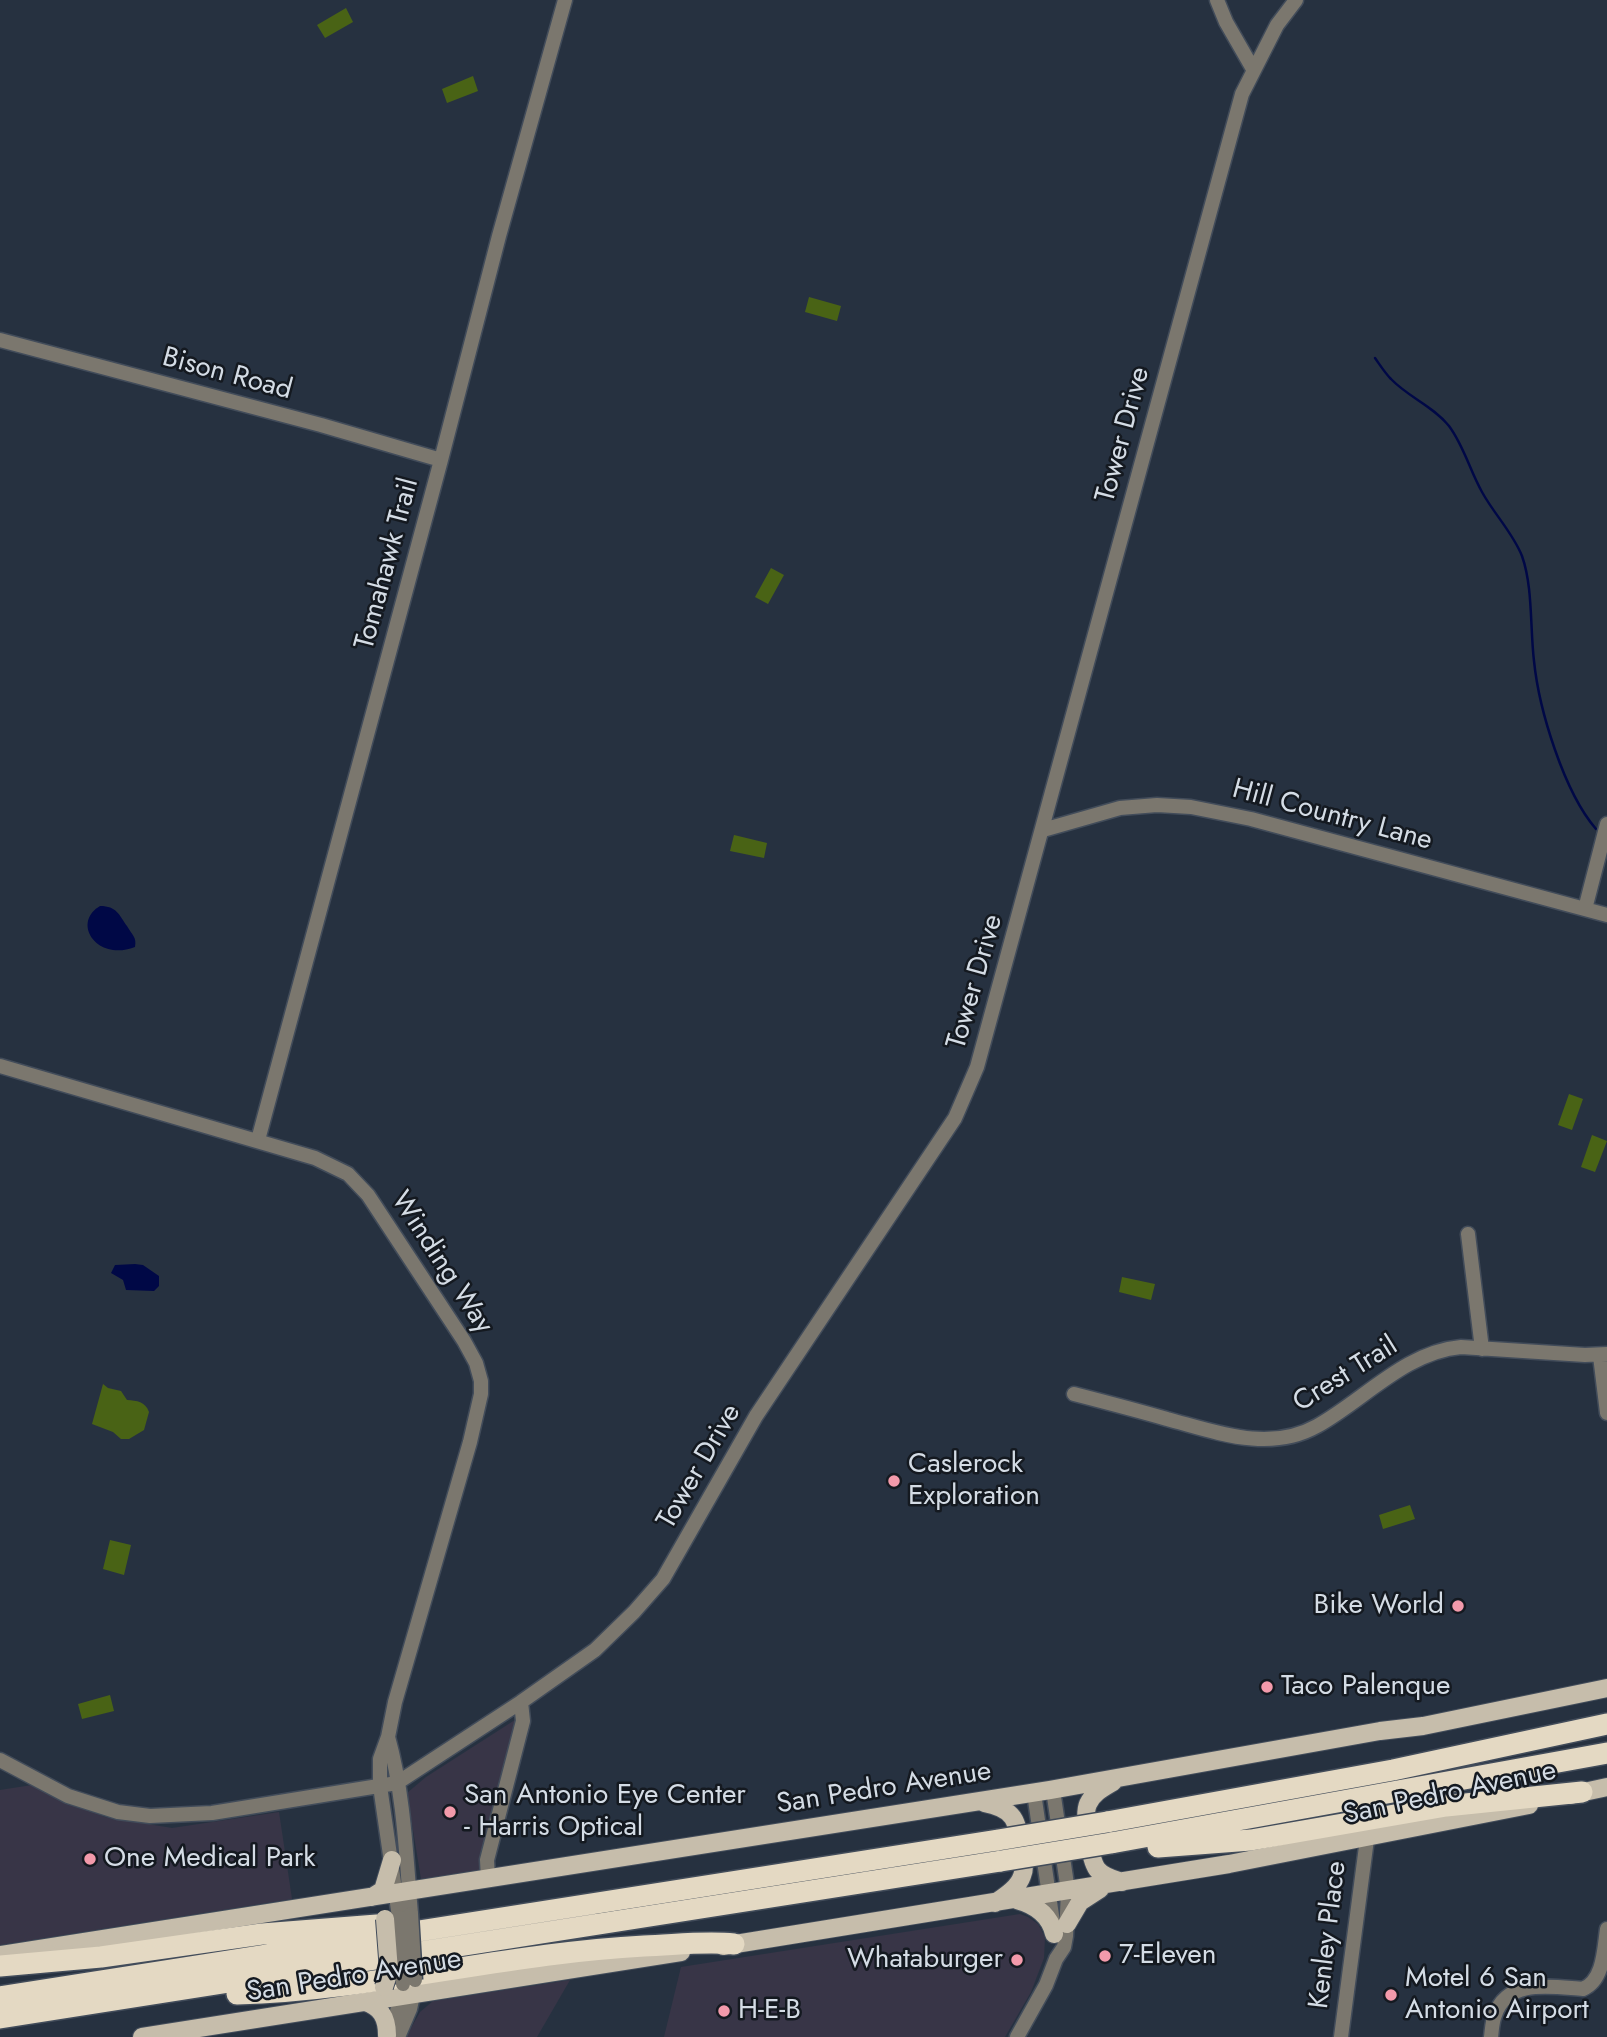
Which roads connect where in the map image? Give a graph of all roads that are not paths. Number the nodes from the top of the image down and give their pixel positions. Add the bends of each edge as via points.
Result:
1 (565, 0) edge
2 (1217, 0) edge
3 (1296, 0) edge
4 (1253, 69) junction
5 (0, 340) edge
6 (441, 460) junction
7 (1607, 824) edge
8 (1043, 830) junction
9 (1585, 909) junction
10 (1607, 915) edge
11 (0, 1066) edge
12 (258, 1140) junction
13 (1468, 1234) dead end
14 (1482, 1349) junction
15 (1604, 1355) edge
16 (1074, 1394) dead end
17 (1607, 1413) edge
18 (1607, 1688) edge
19 (521, 1702) junction
20 (1607, 1713) edge
21 (1607, 1724) edge
22 (388, 1737) junction
23 (1607, 1753) edge
24 (393, 1757) junction
25 (0, 1760) edge
26 (422, 1766) junction
27 (1394, 1770) junction
28 (1119, 1779) junction
29 (397, 1783) junction
30 (380, 1786) junction
31 (1607, 1787) edge
32 (1053, 1790) junction
33 (1582, 1792) junction
34 (1034, 1793) junction
35 (977, 1802) junction
36 (1114, 1835) junction
37 (1367, 1839) junction
38 (395, 1849) junction
39 (999, 1851) junction
40 (488, 1879) junction
41 (1116, 1884) junction
42 (403, 1892) junction
43 (1059, 1893) junction
44 (365, 1898) junction
45 (1017, 1900) junction
46 (995, 1903) junction
47 (398, 1921) junction
48 (1061, 1929) junction
49 (1607, 1929) edge
50 (734, 1944) junction
51 (0, 1955) edge
52 (0, 1966) edge
53 (190, 1988) junction
54 (408, 1989) junction
55 (0, 1997) edge
56 (367, 2002) junction
57 (0, 2018) edge
58 (390, 2036) edge
59 (142, 2037) edge
60 (1017, 2037) edge
61 (1341, 2037) edge
62 (1491, 2037) edge

1 - 6 street, Tomahawk Trail
2 - 4 street
3 - 4 street, Tower Drive
4 - 8 street, Tower Drive via 1239,102
5 - 6 street, Bison Road
6 - 12 street, Tomahawk Trail
7 - 9 street
8 - 9 street, Hill Country Lane via 1120,808 1191,807
8 - 19 street, Tower Drive via 977,1067 955,1118 756,1416 663,1579 595,1650
9 - 10 street, Hill Country Lane
11 - 12 street, Winding Way
12 - 22 street, Winding Way via 333,1166 368,1195 464,1341 481,1381 470,1442
13 - 14 street
14 - 15 street, Crest Trail
14 - 16 street, Crest Trail via 1450,1348 1421,1357 1314,1428 1276,1439 1236,1437
15 - 17 street
18 - 28 main road, San Pedro Avenue via 1423,1726
19 - 26 street, Tower Drive
19 - 40 street via 523,1721 487,1860
20 - 27 highway
21 - 27 highway
22 - 24 street, Winding Way
22 - 30 street, Winding Way via 380,1759
23 - 36 highway
24 - 26 street
24 - 29 street, Winding Way
25 - 30 street, Tower Drive via 68,1796 118,1812 150,1816 212,1813
26 - 29 street, Tower Drive
27 - 36 highway
28 - 32 main road, San Pedro Avenue
28 - 41 main road via 1094,1795 1086,1812 1095,1866
29 - 30 street, Tower Drive
29 - 38 street, Winding Way
30 - 38 street, Winding Way
31 - 33 main road, San Pedro Avenue
32 - 34 main road, San Pedro Avenue
32 - 43 street
33 - 36 highway via 1446,1806 1251,1840 1154,1847
33 - 37 main road, San Pedro Avenue
34 - 35 main road, San Pedro Avenue
34 - 43 street
35 - 40 main road, San Pedro Avenue
35 - 46 main road via 1006,1810 1018,1827 1023,1875
36 - 39 highway, bridge
37 - 41 main road, San Pedro Avenue
37 - 61 street, Kenley Place
38 - 42 street, Winding Way
38 - 42 street, Winding Way
38 - 44 main road via 384,1887
39 - 47 highway
39 - 53 highway
40 - 42 main road, San Pedro Avenue
41 - 43 main road, San Pedro Avenue
41 - 48 main road via 1080,1902
42 - 44 main road, San Pedro Avenue
42 - 47 street
43 - 45 main road, San Pedro Avenue
43 - 48 street
44 - 47 main road
44 - 51 main road, San Pedro Avenue
45 - 46 main road, San Pedro Avenue
45 - 48 main road via 1029,1903
46 - 50 main road, San Pedro Avenue
47 - 52 highway
47 - 54 street, bridge
47 - 55 highway
47 - 56 main road, bridge via 389,1975 384,1987
48 - 60 street via 1046,1985
49 - 62 street via 1600,1966 1589,1986 1515,1991 1495,2015
50 - 53 highway via 706,1941 587,1950 307,1990 239,1994
50 - 54 main road, San Pedro Avenue
53 - 57 highway
54 - 56 main road, San Pedro Avenue
54 - 58 street
56 - 58 main road via 382,2013
56 - 59 main road, San Pedro Avenue

